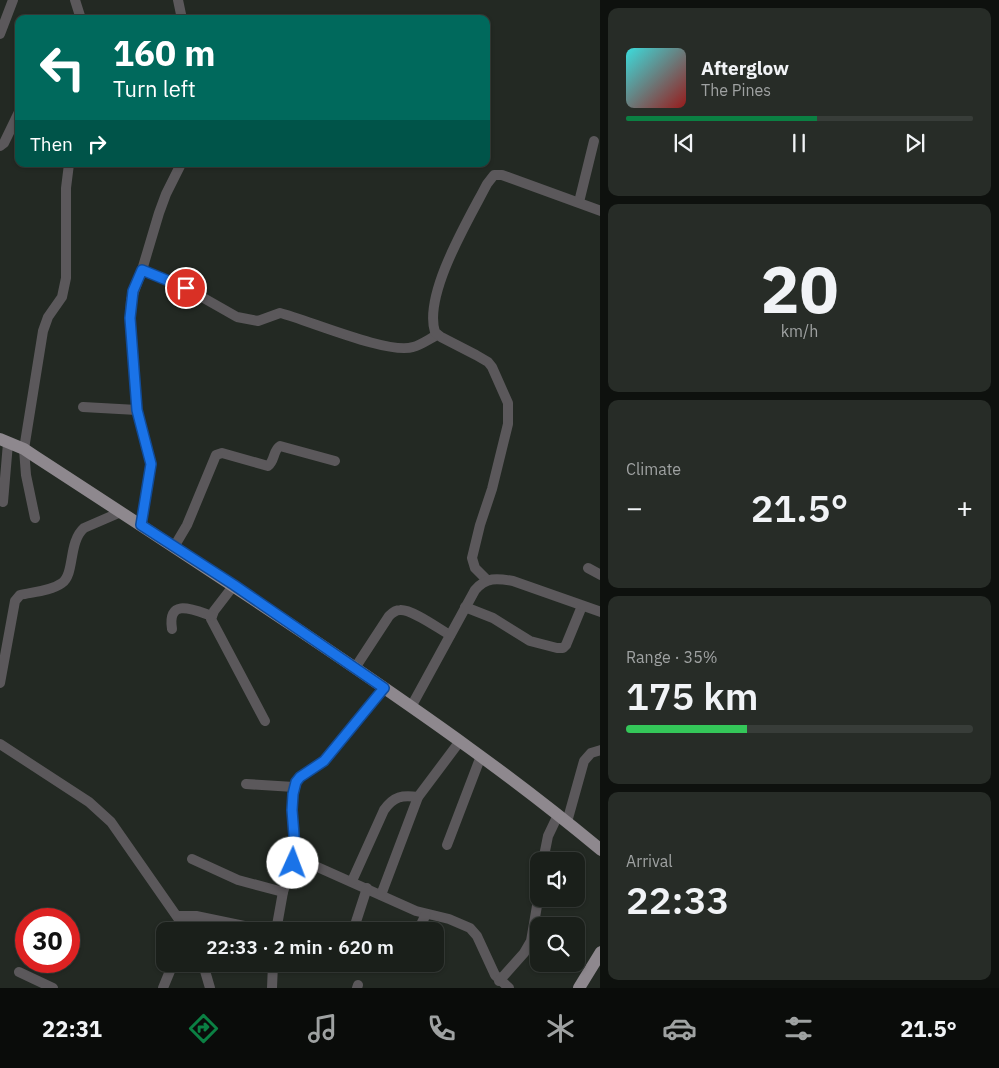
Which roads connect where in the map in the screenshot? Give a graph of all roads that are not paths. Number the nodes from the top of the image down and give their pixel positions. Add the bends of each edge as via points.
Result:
1 (13, 0) edge
2 (75, 0) edge
3 (178, 0) edge
4 (73, 15) edge
5 (80, 15) edge
6 (181, 15) edge
7 (0, 34) edge
8 (15, 120) edge
9 (594, 141) dead end
10 (0, 146) edge
11 (69, 167) edge
12 (180, 167) edge
13 (579, 202) junction
14 (600, 211) edge
15 (142, 270) junction
16 (437, 335) junction
17 (83, 407) dead end
18 (137, 410) junction
19 (4, 441) edge
20 (24, 449) junction
21 (335, 461) dead end
22 (3, 502) dead end
23 (121, 512) junction
24 (35, 518) dead end
25 (141, 525) junction
26 (174, 547) junction
27 (588, 568) dead end
28 (600, 575) edge
29 (487, 580) junction
30 (234, 585) junction
31 (582, 606) junction
32 (465, 607) junction
33 (600, 612) edge
34 (212, 616) junction
35 (172, 629) dead end
36 (450, 635) junction
37 (355, 668) junction
38 (0, 683) edge
39 (384, 688) junction
40 (411, 707) junction
41 (265, 721) dead end
42 (460, 741) junction
43 (0, 744) edge
44 (600, 750) edge
45 (481, 756) junction
46 (246, 784) dead end
47 (294, 787) junction
48 (418, 797) junction
49 (563, 818) junction
50 (448, 845) dead end
51 (600, 850) edge
52 (545, 852) edge
53 (295, 856) junction
54 (192, 859) dead end
55 (352, 881) junction
56 (366, 888) junction
57 (283, 892) junction
58 (381, 895) junction
59 (537, 907) edge
60 (426, 914) junction
61 (178, 916) junction
62 (182, 922) edge
63 (225, 922) edge
64 (278, 922) edge
65 (356, 922) edge
66 (422, 922) edge
67 (599, 958) edge
68 (170, 972) edge
69 (205, 972) edge
70 (273, 972) edge
71 (21, 973) edge
72 (500, 981) junction
73 (53, 988) edge
74 (164, 988) edge
75 (210, 988) edge
76 (272, 988) edge
77 (509, 988) edge
78 (579, 988) edge

1 - 7 street
2 - 4 street
2 - 5 street
3 - 6 street
8 - 10 street
9 - 13 street
11 - 20 street via 66,284 43,331
12 - 15 street via 159,213
13 - 14 street
13 - 16 street via 494,175 442,274 434,309 433,327
15 - 16 street via 186,288 228,313 250,321 280,313 397,349 413,347
15 - 18 street via 133,291 130,318
16 - 29 street via 488,362 508,403 510,416 472,558 475,568
17 - 18 street
18 - 25 street via 151,464
19 - 20 main road
19 - 22 street
20 - 23 main road
20 - 24 street
21 - 26 street via 280,446 268,466 222,453 216,455 187,525
23 - 25 main road
23 - 38 street via 80,532 74,542 64,582 17,598
25 - 26 main road
26 - 30 main road
27 - 28 street
29 - 31 street via 513,581
29 - 32 street via 475,590
30 - 34 street
30 - 37 main road
31 - 32 street via 563,648 530,641 493,618
31 - 33 street
32 - 36 street
34 - 35 street via 177,609 170,617
34 - 41 street via 212,623
36 - 37 street via 412,613 396,610
36 - 40 street
37 - 39 main road
39 - 40 main road
39 - 47 street via 324,761 300,777
40 - 42 main road
42 - 45 main road
42 - 48 street
43 - 61 street via 100,811
44 - 49 street via 591,753 584,761
45 - 49 main road
45 - 50 street
46 - 47 street
47 - 53 street
48 - 55 street via 398,796 389,803
48 - 58 street
49 - 51 main road
49 - 52 street via 548,836
53 - 55 street
53 - 57 street
54 - 57 street via 238,880
55 - 56 street
56 - 58 street
56 - 65 street
57 - 64 street
58 - 60 street
59 - 72 street via 531,940
60 - 66 street
60 - 72 street via 459,922 474,932
61 - 62 street
61 - 63 street
67 - 78 main road
68 - 74 street
69 - 75 street
70 - 76 street
71 - 73 street
72 - 77 street

